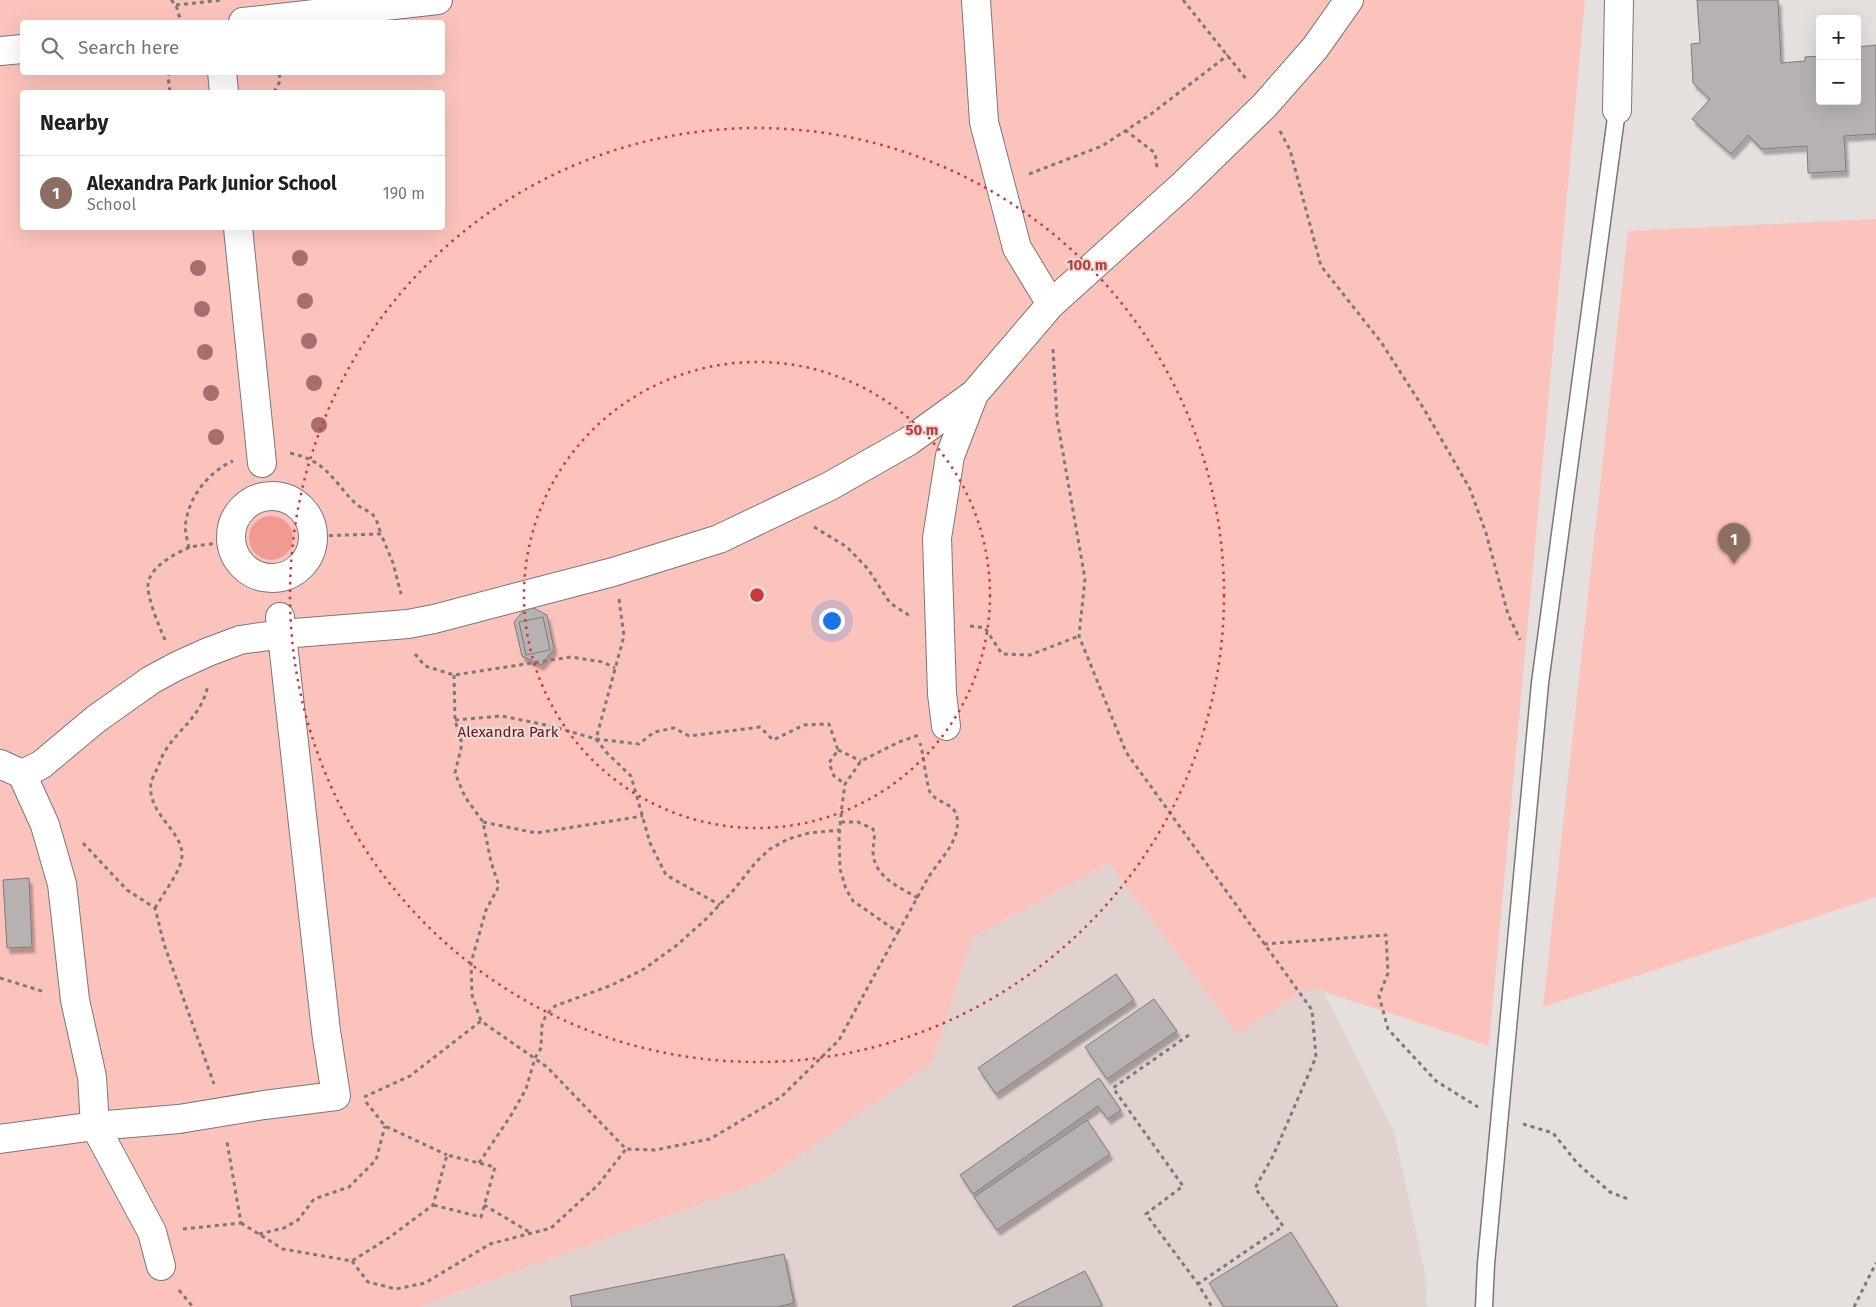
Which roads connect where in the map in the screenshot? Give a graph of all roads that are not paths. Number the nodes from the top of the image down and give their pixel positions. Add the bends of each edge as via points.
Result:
1 (438, 0) edge
2 (976, 0) edge
3 (1349, 0) edge
4 (1619, 0) edge
5 (261, 20) edge
6 (20, 49) edge
7 (0, 51) edge
8 (222, 75) edge
9 (224, 90) edge
10 (1617, 110) joint
11 (238, 230) edge
12 (1050, 304) junction
13 (974, 394) junction
14 (263, 471) junction
15 (279, 607) junction
16 (946, 726) road end
17 (11, 769) edge
18 (95, 1126) junction
19 (0, 1138) edge
20 (161, 1266) dead end
21 (1484, 1307) edge

1 - 5 street
2 - 12 street via 984,122 1016,248
3 - 12 street via 1315,48 1265,106
4 - 10 street
6 - 7 street
8 - 9 street
10 - 21 lane via 1540,683
11 - 14 street
12 - 13 street
13 - 15 street via 909,441 830,486 719,539 613,572 408,624
13 - 16 street via 950,456 938,538 942,694
14 - 15 street via 252,500 233,522 230,542 234,555 260,578
14 - 15 street via 280,495 295,502 310,522 313,536 310,556 290,576
15 - 17 street via 240,640 151,680 96,719 41,765
15 - 18 street, bridge via 336,1096
17 - 18 street via 45,825 62,884 75,1000 92,1077
18 - 19 street
18 - 20 street via 152,1232

